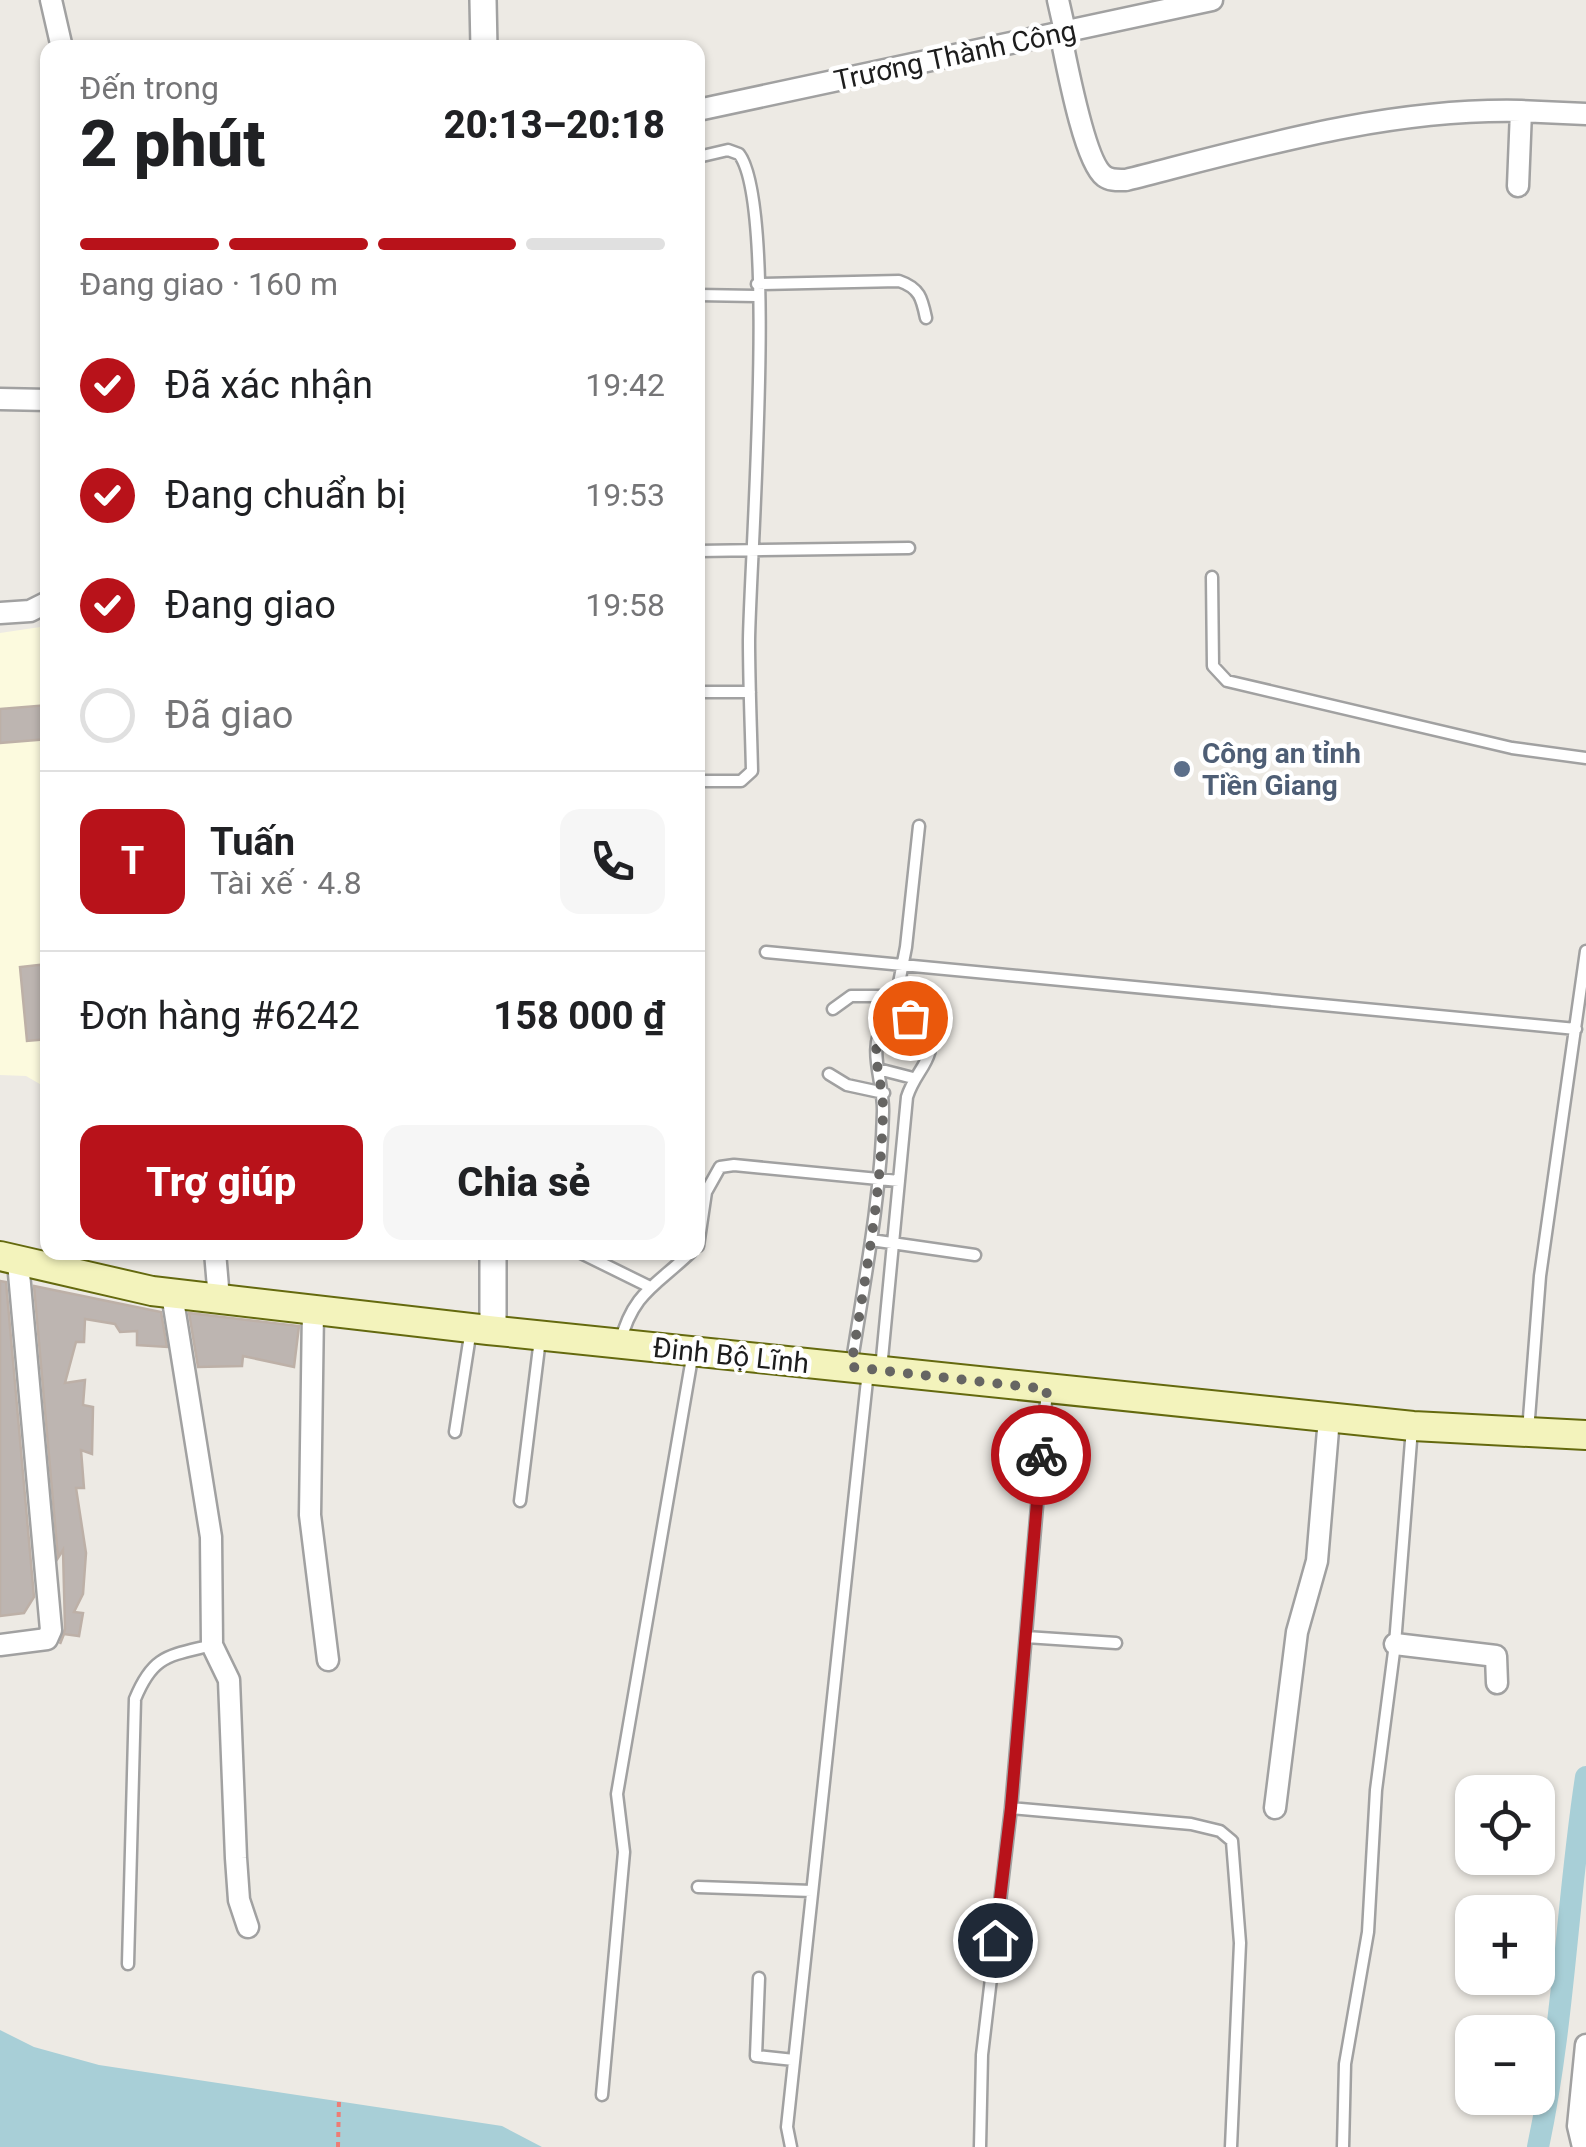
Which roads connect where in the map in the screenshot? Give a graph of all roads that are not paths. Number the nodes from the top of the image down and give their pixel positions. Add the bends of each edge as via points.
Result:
1 (50, 0) edge
2 (483, 0) edge
3 (1058, 0) edge
4 (1212, 0) edge
5 (1062, 32) junction
6 (60, 40) edge
7 (484, 40) edge
8 (705, 108) edge
9 (1522, 110) junction
10 (1586, 114) edge
11 (705, 155) edge
12 (1518, 186) dead end
13 (757, 290) junction
14 (705, 294) edge
15 (926, 318) dead end
16 (0, 399) edge
17 (40, 400) edge
18 (754, 548) junction
19 (909, 548) dead end
20 (705, 551) edge
21 (1212, 577) dead end
22 (40, 606) edge
23 (0, 614) edge
24 (705, 692) edge
25 (750, 692) junction
26 (1586, 758) edge
27 (705, 781) edge
28 (919, 826) dead end
29 (1586, 951) edge
30 (766, 952) dead end
31 (902, 962) junction
32 (896, 996) junction
33 (833, 1009) dead end
34 (892, 1019) junction
35 (1576, 1028) junction
36 (878, 1069) junction
37 (829, 1074) dead end
38 (912, 1078) junction
39 (884, 1093) junction
40 (878, 1179) junction
41 (898, 1182) junction
42 (705, 1210) edge
43 (871, 1240) junction
44 (893, 1242) junction
45 (976, 1254) dead end
46 (9, 1259) edge
47 (216, 1260) edge
48 (492, 1260) edge
49 (596, 1260) edge
50 (681, 1260) edge
51 (648, 1286) junction
52 (172, 1294) junction
53 (219, 1299) junction
54 (313, 1310) junction
55 (482, 1329) junction
56 (541, 1336) junction
57 (620, 1344) junction
58 (693, 1352) junction
59 (867, 1369) junction
60 (1047, 1389) junction
61 (1330, 1418) junction
62 (1412, 1426) junction
63 (1528, 1431) junction
64 (455, 1432) dead end
65 (1586, 1435) edge
66 (520, 1502) dead end
67 (1026, 1637) junction
68 (1116, 1643) dead end
69 (1395, 1644) junction
70 (0, 1645) edge
71 (212, 1645) junction
72 (328, 1660) dead end
73 (1497, 1683) dead end
74 (1011, 1808) junction
75 (1275, 1808) dead end
76 (698, 1887) dead end
77 (812, 1890) junction
78 (248, 1927) dead end
79 (128, 1964) dead end
80 (760, 1978) dead end
81 (1586, 2045) edge
82 (794, 2060) junction
83 (602, 2095) dead end
84 (791, 2147) edge
85 (980, 2147) edge
86 (1231, 2147) edge
87 (1342, 2147) edge
88 (1582, 2147) edge

1 - 6 street
2 - 7 street
3 - 5 street
4 - 5 street, Trương Thành Công
5 - 8 street, Trương Thành Công
5 - 9 street via 1080,121 1099,172 1115,181 1433,112
9 - 10 street
9 - 12 street
11 - 13 lane via 728,150 744,160
13 - 14 lane
13 - 15 lane via 900,281 921,295
13 - 18 lane
16 - 17 street
18 - 19 lane
18 - 20 lane
18 - 25 lane
21 - 26 lane via 1213,666 1227,681 1512,748
22 - 23 street
24 - 25 lane
25 - 27 lane via 752,770 741,781
28 - 31 lane
29 - 35 lane
30 - 31 lane
31 - 32 lane
31 - 35 lane
32 - 33 lane via 851,996
32 - 34 lane
34 - 36 lane via 878,1033
34 - 38 lane via 927,1027 932,1041 931,1057
35 - 63 lane via 1540,1276
36 - 38 lane
36 - 39 lane
37 - 39 lane
38 - 41 lane
39 - 40 lane
40 - 41 lane
40 - 42 lane via 734,1164 720,1167
40 - 43 lane
41 - 44 lane
43 - 44 lane
43 - 59 lane
44 - 45 lane
44 - 59 lane
46 - 52 main road, Đinh Bộ Lĩnh
46 - 70 street via 51,1630 37,1642
47 - 53 street
48 - 55 street
49 - 51 lane
50 - 51 lane
51 - 57 lane
52 - 53 main road, Đinh Bộ Lĩnh
52 - 71 street via 211,1537
53 - 54 main road, Đinh Bộ Lĩnh
54 - 55 main road, Đinh Bộ Lĩnh
54 - 72 street via 310,1515
55 - 56 main road, Đinh Bộ Lĩnh
55 - 64 lane
56 - 57 main road, Đinh Bộ Lĩnh
56 - 66 lane
57 - 58 main road, Đinh Bộ Lĩnh
58 - 59 main road, Đinh Bộ Lĩnh
58 - 83 lane via 617,1794 624,1852
59 - 60 main road, Đinh Bộ Lĩnh
59 - 77 lane
60 - 61 main road, Đinh Bộ Lĩnh
60 - 67 lane
61 - 62 main road, Đinh Bộ Lĩnh
61 - 75 street via 1317,1562 1297,1632
62 - 63 main road, Đinh Bộ Lĩnh
62 - 69 lane
63 - 65 main road, Đinh Bộ Lĩnh
67 - 68 lane
67 - 74 lane
69 - 73 street via 1496,1656
69 - 87 lane via 1376,1790 1368,1932 1346,2049
71 - 78 street via 228,1680 239,1900
71 - 79 lane via 163,1657 146,1672 135,1700
74 - 85 lane via 982,2055
74 - 86 lane via 1192,1824 1232,1840 1240,1943
76 - 77 lane
77 - 82 lane
80 - 82 lane via 756,2056
81 - 88 street
82 - 84 lane

